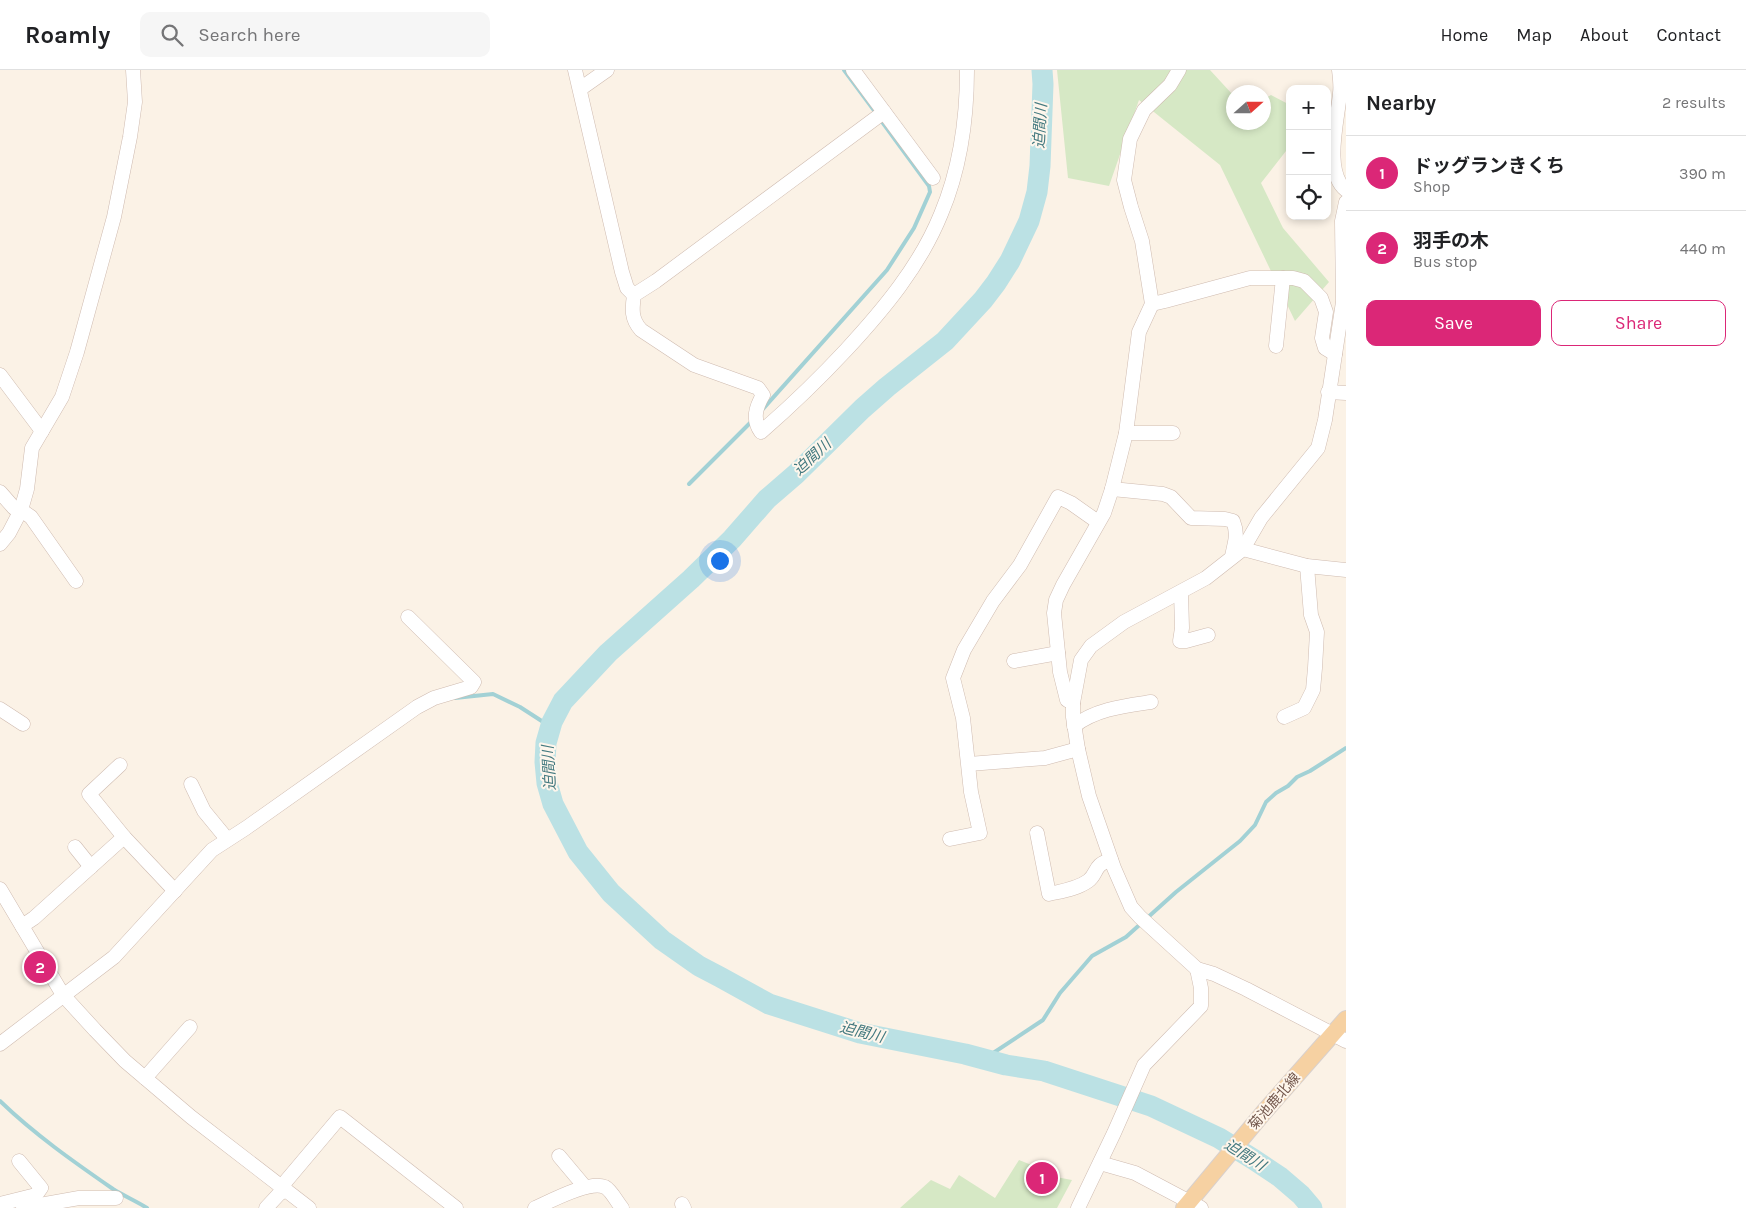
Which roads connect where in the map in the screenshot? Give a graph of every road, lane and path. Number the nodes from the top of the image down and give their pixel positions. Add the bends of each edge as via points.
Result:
1 (134, 70) edge
2 (575, 70) edge
3 (607, 70) edge
4 (853, 70) edge
5 (967, 70) edge
6 (1179, 70) edge
7 (1339, 70) edge
8 (580, 89) junction
9 (884, 112) junction
10 (933, 178) dead end
11 (1346, 190) edge
12 (1346, 202) edge
13 (1283, 278) junction
14 (634, 295) junction
15 (1152, 304) junction
16 (1276, 346) dead end
17 (1335, 354) junction
18 (0, 375) edge
19 (1328, 392) junction
20 (1346, 392) edge
21 (42, 431) junction
22 (1126, 433) junction
23 (1173, 433) dead end
24 (1112, 489) junction
25 (0, 492) edge
26 (21, 510) junction
27 (1098, 522) junction
28 (1, 540) edge
29 (1237, 553) junction
30 (1307, 566) junction
31 (1346, 570) edge
32 (76, 582) dead end
33 (1181, 592) junction
34 (408, 617) dead end
35 (1208, 635) dead end
36 (1058, 653) junction
37 (1014, 661) dead end
38 (1151, 702) dead end
39 (1073, 703) junction
40 (0, 709) edge
41 (1284, 717) dead end
42 (23, 724) dead end
43 (1074, 726) junction
44 (1078, 749) junction
45 (969, 764) junction
46 (120, 765) dead end
47 (192, 784) dead end
48 (1037, 833) dead end
49 (124, 837) junction
50 (227, 839) junction
51 (950, 839) dead end
52 (74, 847) dead end
53 (1111, 860) junction
54 (91, 867) junction
55 (0, 889) edge
56 (175, 891) junction
57 (22, 926) junction
58 (1197, 969) junction
59 (63, 994) junction
60 (1346, 1019) edge
61 (190, 1027) dead end
62 (1340, 1037) edge
63 (0, 1044) edge
64 (144, 1078) junction
65 (560, 1156) dead end
66 (19, 1161) dead end
67 (1100, 1163) junction
68 (585, 1187) junction
69 (284, 1189) junction
70 (116, 1198) dead end
71 (0, 1204) edge
72 (1192, 1206) edge
73 (23, 1208) edge
74 (266, 1208) edge
75 (309, 1208) edge
76 (456, 1208) edge
77 (535, 1208) edge
78 (622, 1208) edge
79 (1078, 1208) edge

1 - 21 street via 134,116 114,217 62,397
2 - 8 street
3 - 8 street
4 - 9 street
5 - 14 street via 966,109 957,165 941,214 926,246 872,322 794,404 762,432 755,412 762,390 694,365 641,330 633,317
6 - 15 street via 1170,85 1144,110 1130,139 1124,180 1142,241
7 - 11 street via 1341,92 1334,155 1337,176
8 - 14 street via 622,272 627,288
9 - 10 street
9 - 14 street
12 - 17 street via 1342,221 1343,302
13 - 15 street via 1250,278
13 - 16 street
13 - 17 street via 1304,281 1320,298 1326,312 1322,338 1325,348
15 - 22 street via 1140,332
17 - 19 street
18 - 21 street
19 - 20 street
19 - 29 street via 1318,448
21 - 26 street via 32,448
22 - 23 street
22 - 24 street
24 - 27 street
24 - 29 street via 1164,494 1171,497 1190,518 1233,521 1236,529 1233,548
25 - 26 street via 14,508
26 - 28 street via 9,533
26 - 32 street via 31,517
27 - 36 street via 1056,600
27 - 45 street via 1058,497 1020,564 964,650 952,678 963,718
29 - 30 street
29 - 33 street via 1206,578
30 - 31 street
30 - 41 street via 1311,615 1316,632 1313,690 1304,708
33 - 35 street via 1180,640
33 - 39 street via 1124,622 1091,646 1082,660
34 - 50 street via 474,682 471,687 434,698 409,712
36 - 37 street
36 - 39 street via 1067,700
38 - 43 street via 1108,709
39 - 43 street
40 - 42 street
43 - 44 street
44 - 45 street via 1045,758
44 - 53 street via 1089,796
45 - 51 street via 980,833
46 - 49 street via 89,794
47 - 50 street via 204,811
48 - 53 street via 1049,894 1082,885 1091,880 1096,868
49 - 54 street
49 - 56 street
50 - 56 street via 212,850
52 - 54 street
53 - 58 street via 1131,907
54 - 57 street
55 - 57 street
56 - 59 street via 114,957
57 - 59 street
58 - 62 street via 1222,977
58 - 67 street via 1201,1006 1144,1065
59 - 63 street
59 - 64 street
60 - 62 main road, 菊池鹿北線
61 - 64 street
62 - 72 main road, 菊池鹿北線 via 1264,1112
64 - 69 street
65 - 68 street
66 - 71 street via 41,1188 36,1195
67 - 72 street via 1135,1172
67 - 79 street
68 - 77 street
68 - 78 street via 598,1185 607,1188
69 - 74 street
69 - 75 street
69 - 76 street via 340,1116
70 - 73 street via 79,1198

